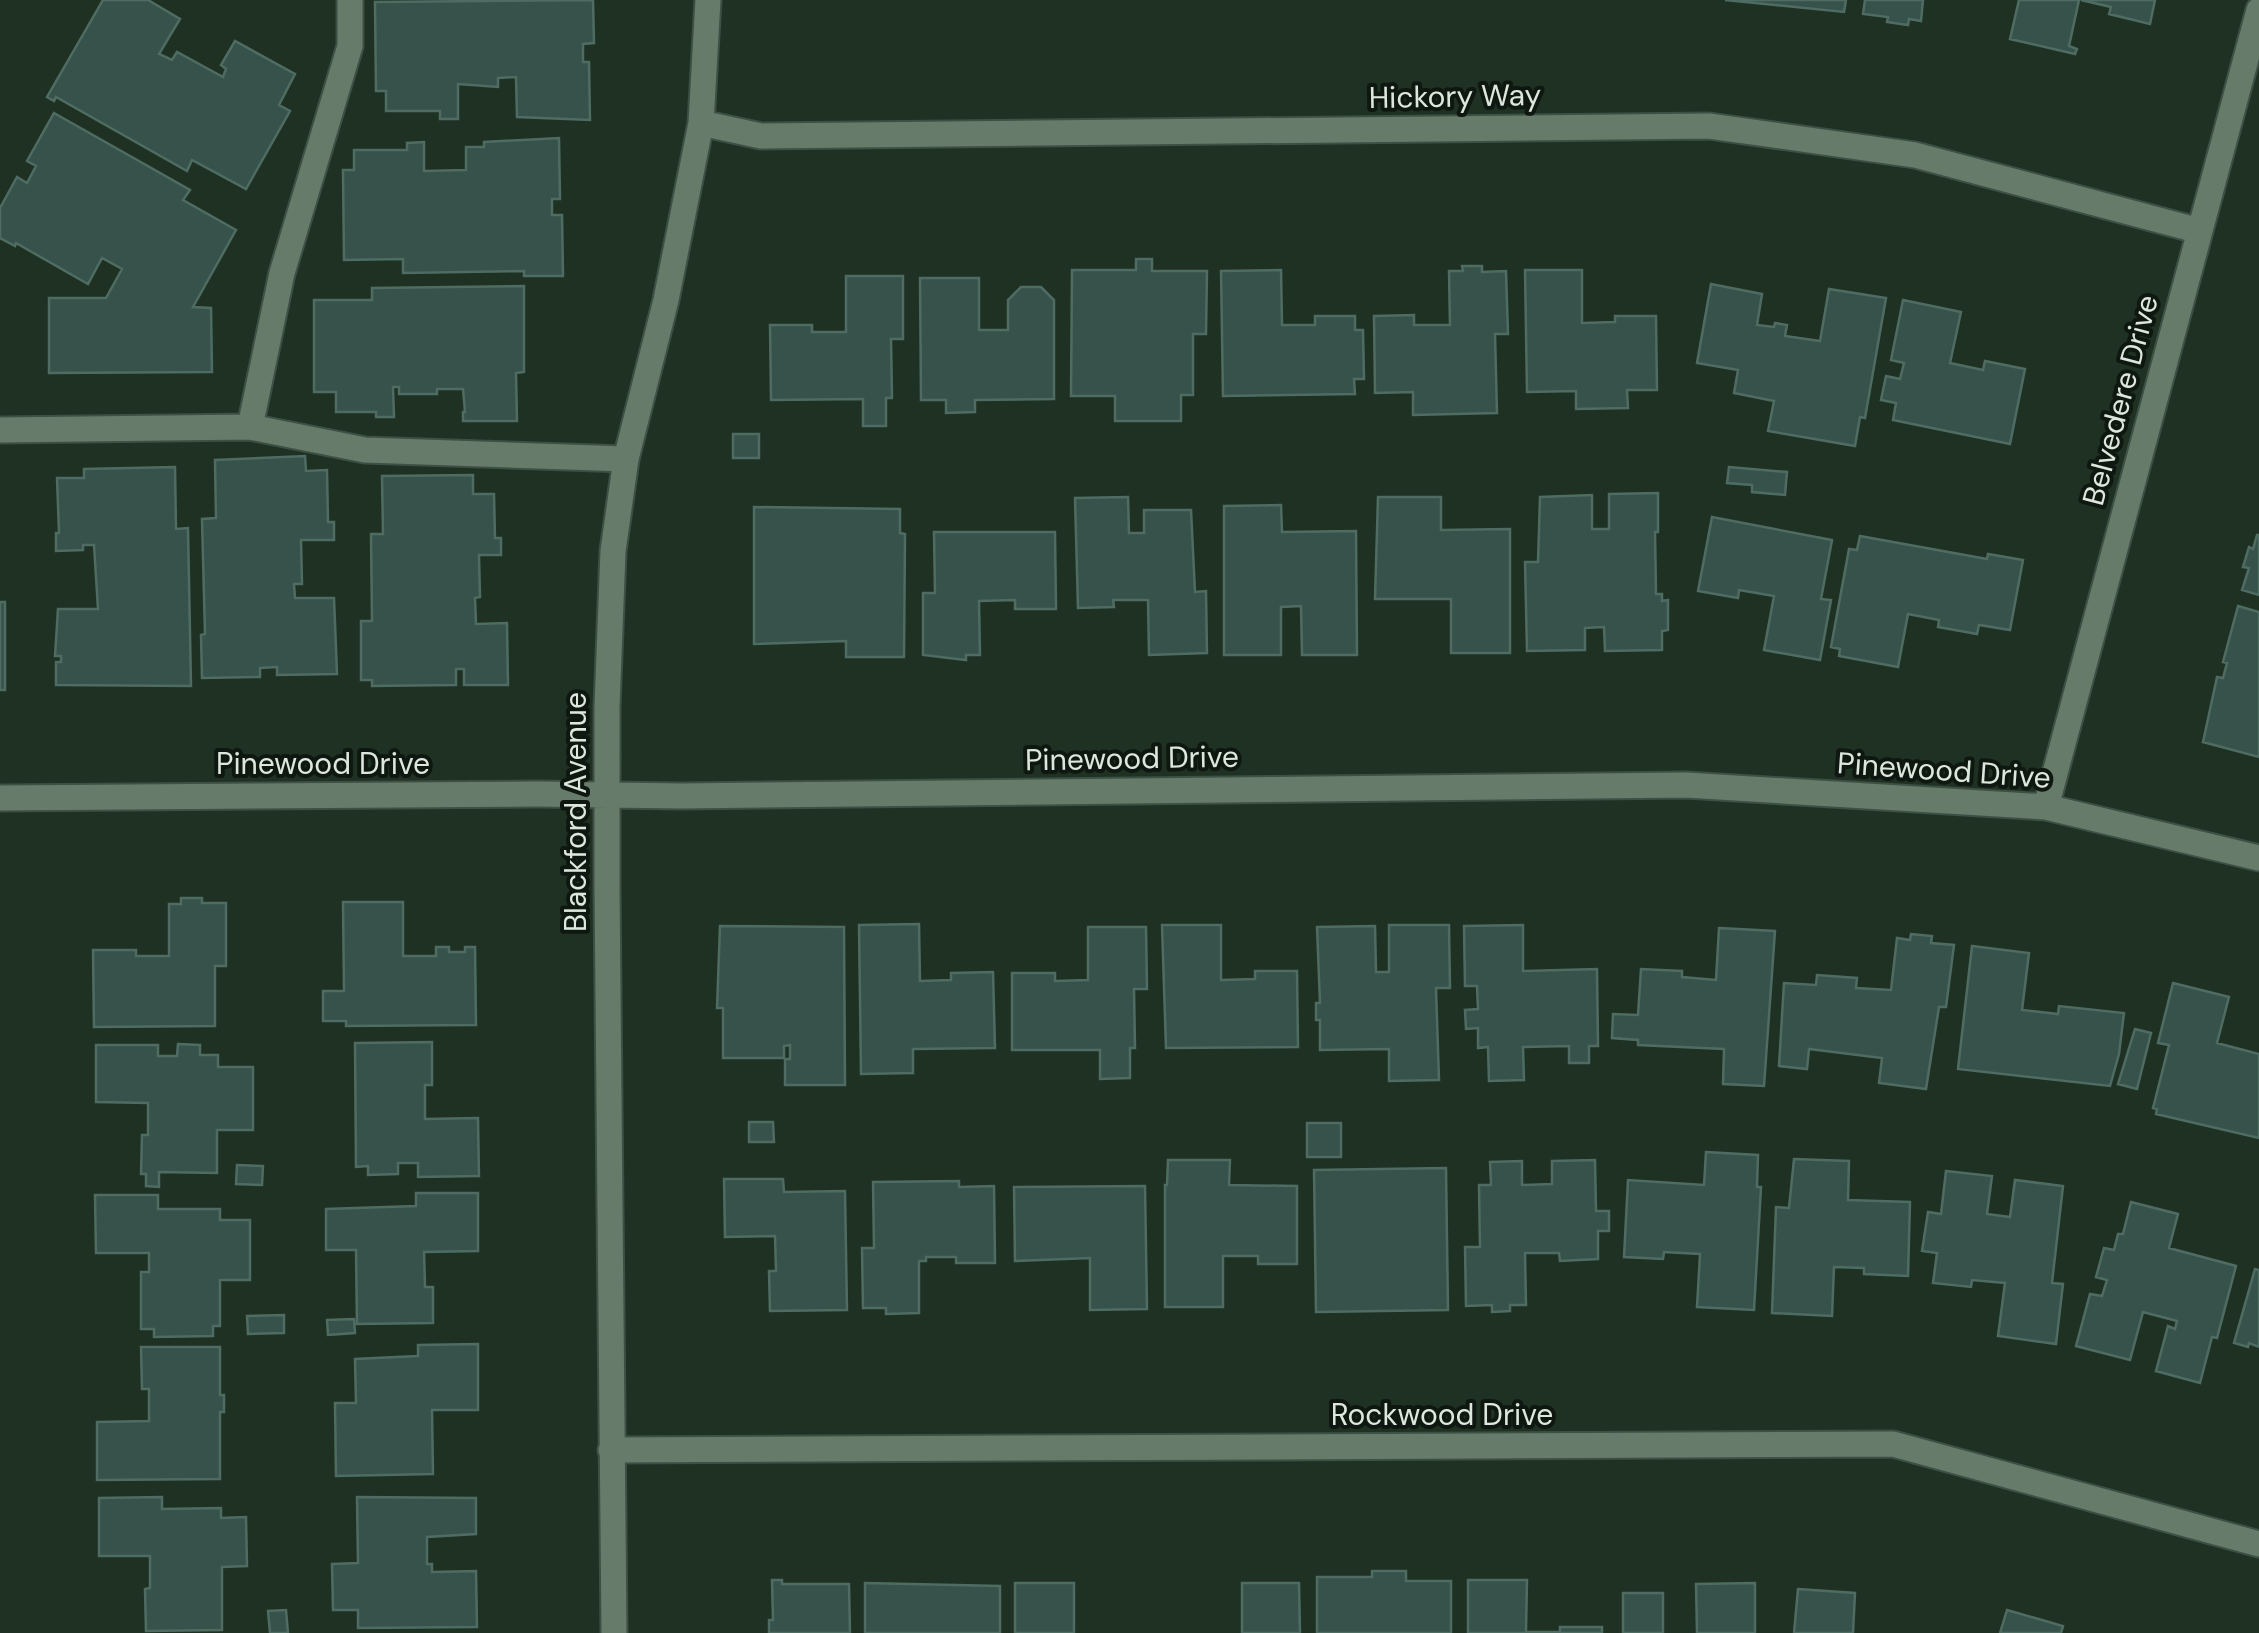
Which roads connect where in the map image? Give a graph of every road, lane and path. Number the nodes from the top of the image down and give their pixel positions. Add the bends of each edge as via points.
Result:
1 (350, 0) edge
2 (708, 0) edge
3 (2259, 10) edge
4 (701, 123) junction
5 (2200, 231) junction
6 (250, 427) junction
7 (0, 430) edge
8 (626, 459) junction
9 (606, 794) junction
10 (0, 798) edge
11 (2046, 807) junction
12 (2259, 858) edge
13 (611, 1450) junction
14 (2259, 1544) edge
15 (614, 1633) edge

1 - 6 street via 350,46 282,272
2 - 4 street, Blackford Avenue
3 - 5 street, Belvedere Drive
4 - 5 street, Hickory Way via 762,136 1709,126 1915,155
4 - 8 street, Blackford Avenue
5 - 11 street, Belvedere Drive
6 - 7 street
6 - 8 street via 365,450
8 - 9 street, Blackford Avenue via 613,552
9 - 10 street, Pinewood Drive
9 - 11 street, Pinewood Drive via 1686,785
9 - 13 street, Blackford Avenue
11 - 12 street, Pinewood Drive
13 - 14 street, Rockwood Drive via 1893,1444
13 - 15 street, Blackford Avenue

